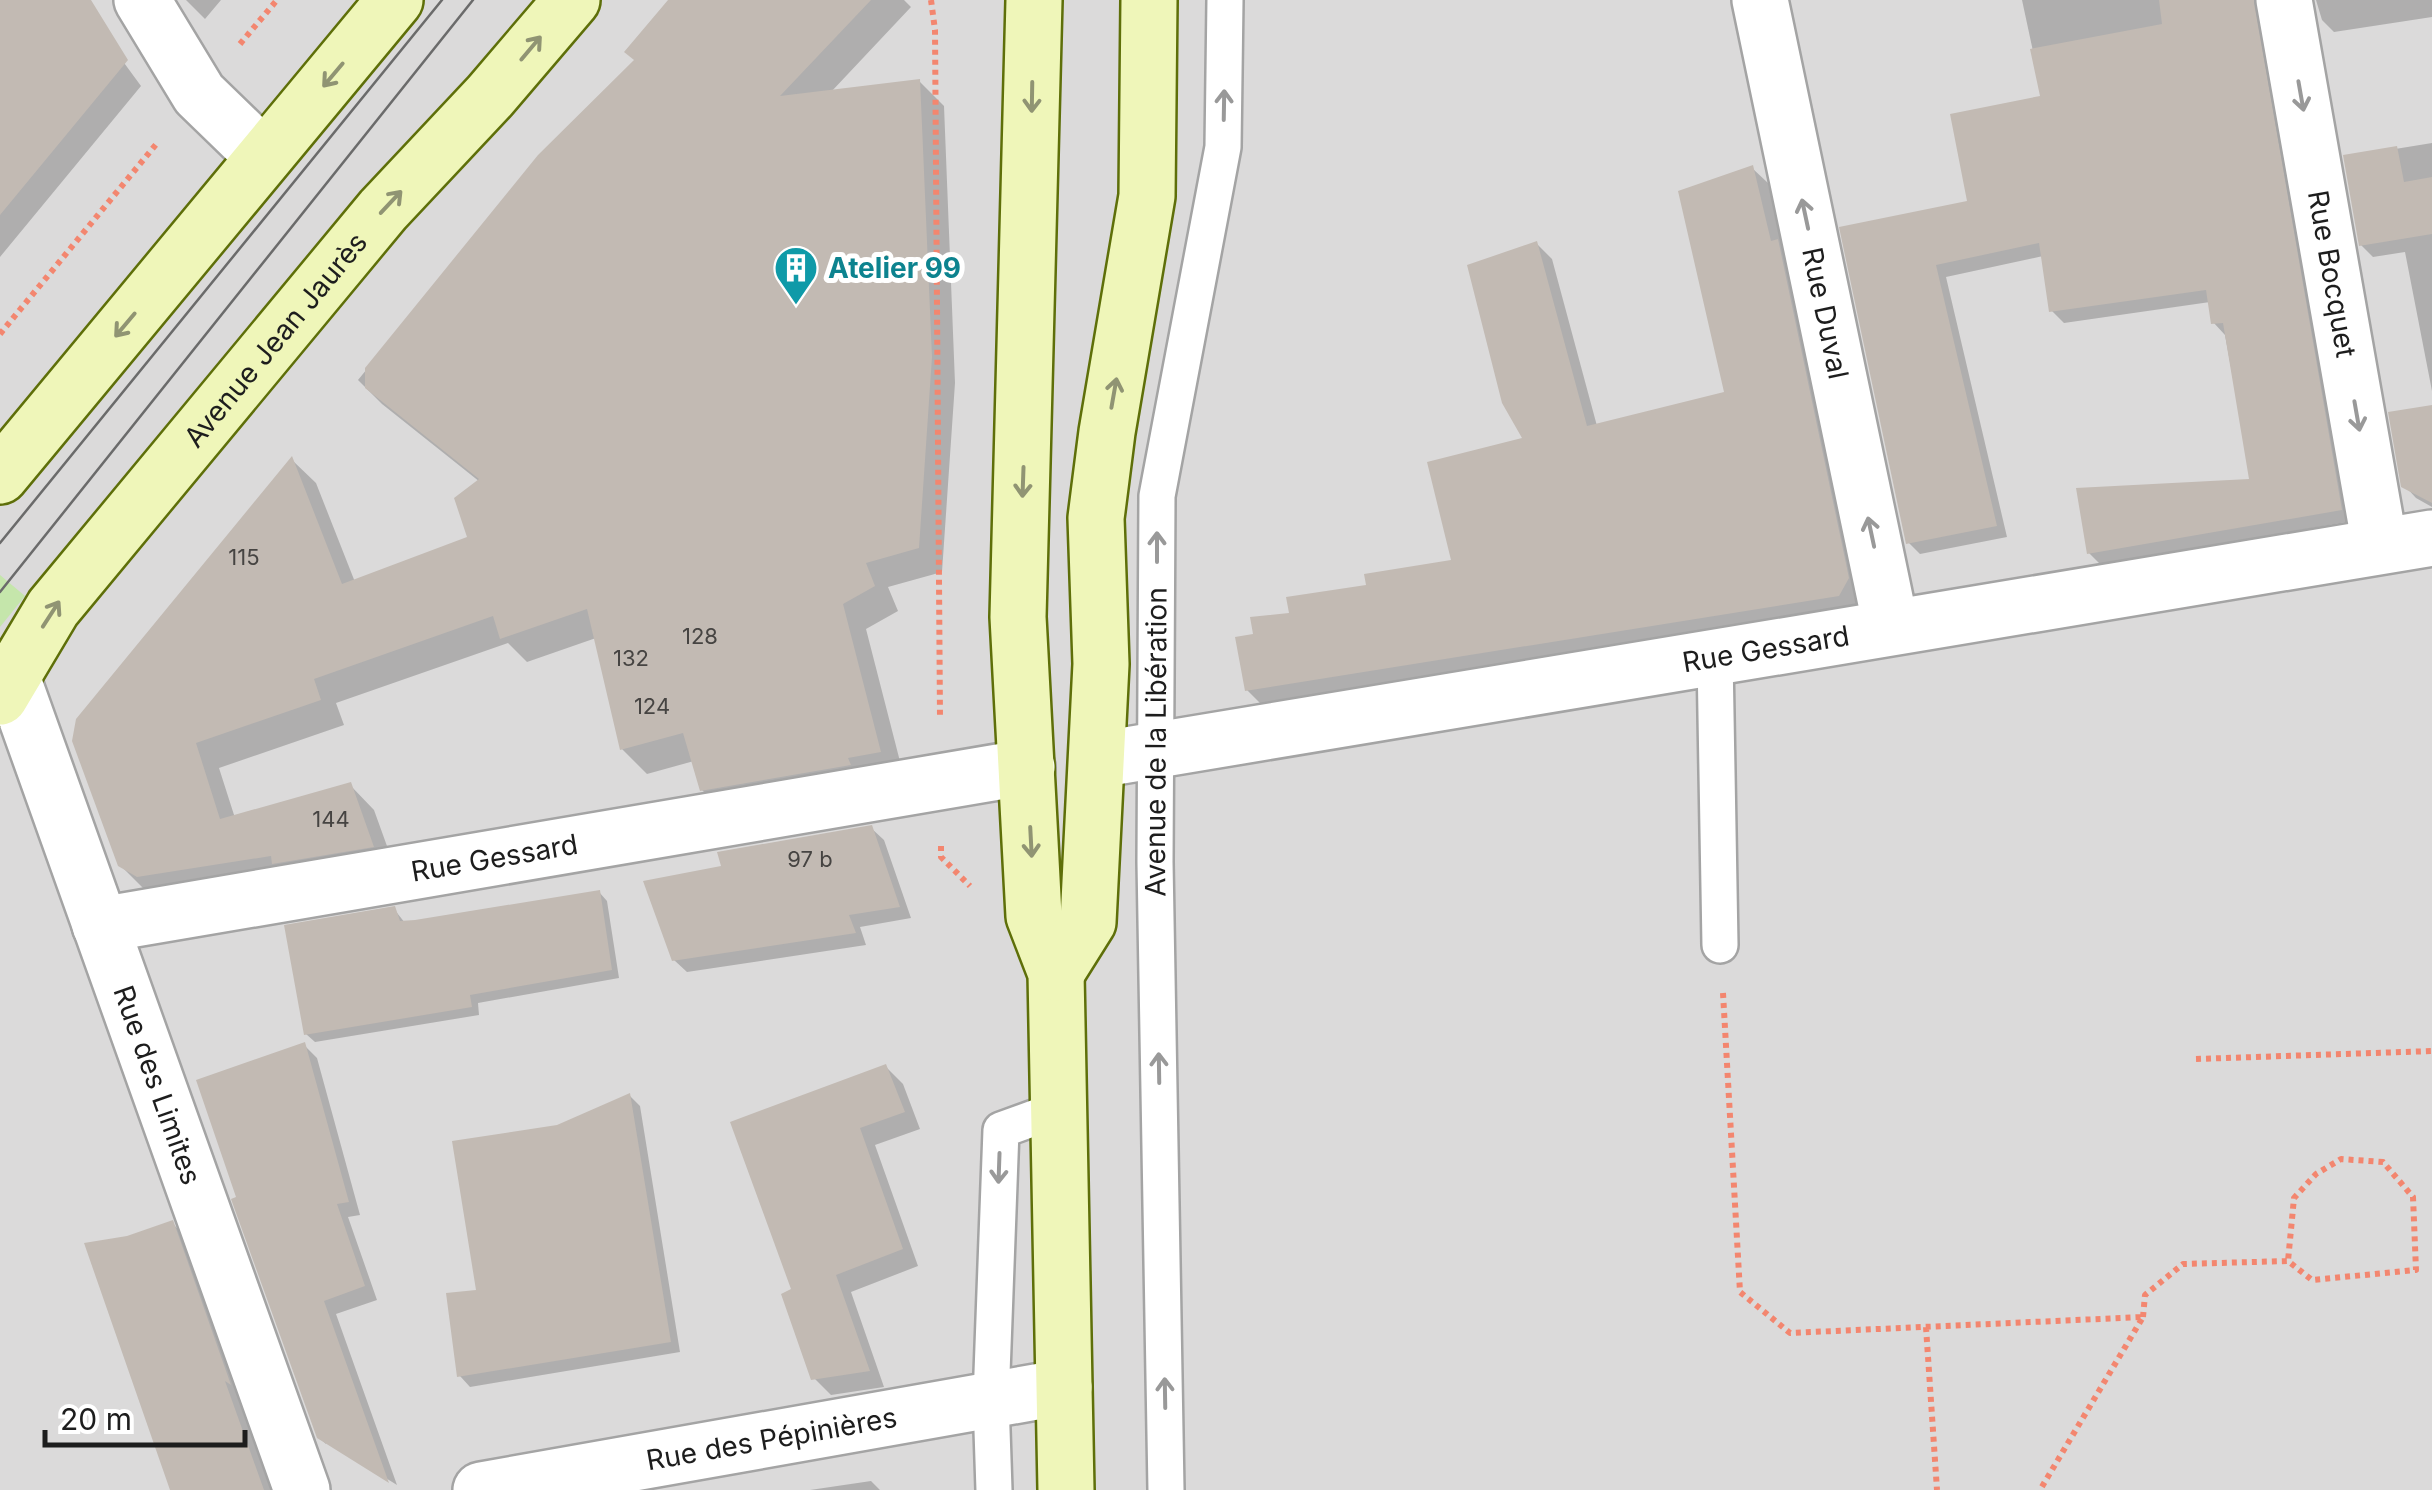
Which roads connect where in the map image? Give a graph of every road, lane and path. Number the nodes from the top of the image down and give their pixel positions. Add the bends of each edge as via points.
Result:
1 (142, 0) edge
2 (277, 0) edge
3 (395, 0) edge
4 (572, 0) edge
5 (931, 0) edge
6 (1034, 0) edge
7 (1149, 0) edge
8 (1225, 0) edge
9 (1760, 0) edge
10 (2284, 0) edge
11 (229, 58) dead end
12 (167, 132) dead end
13 (264, 158) junction
14 (0, 334) edge
15 (0, 476) edge
16 (2406, 542) edge
17 (1891, 628) junction
18 (1716, 657) junction
19 (6, 688) edge
20 (1157, 749) junction
21 (1097, 760) junction
22 (1026, 767) junction
23 (916, 786) junction
24 (941, 857) dead end
25 (100, 925) junction
26 (1720, 944) joint
27 (1056, 972) junction
28 (2432, 1051) edge
29 (2196, 1059) dead end
30 (1056, 1110) junction
31 (2288, 1262) junction
32 (2143, 1317) junction
33 (1926, 1327) junction
34 (1064, 1387) junction
35 (991, 1400) junction
36 (302, 1490) edge
37 (481, 1490) edge
38 (994, 1490) edge
39 (1066, 1490) edge
40 (1166, 1490) edge
41 (1937, 1490) edge
42 (2040, 1490) edge

1 - 13 street via 199,94
2 - 11 path
3 -> 13 main road
19 -> 4 main road, Avenue Jean Jaurès via 53,608 383,210
5 - 23 path
6 -> 22 main road via 1018,617
21 -> 7 main road, Avenue de la Libération via 1096,518 1147,196
20 -> 8 lane, Avenue de la Libération via 1157,496 1223,147
17 -> 9 street, Rue Duval
10 -> 16 street, Rue Bocquet
12 - 14 path
13 -> 15 main road
16 - 17 street, Rue Gessard
17 - 18 street, Rue Gessard
18 - 20 street, Rue Gessard
18 - 26 lane
19 - 25 street, Rue des Limites
20 - 21 street, Rue Gessard
40 -> 20 lane, Avenue de la Libération
21 - 27 main road, Avenue de la Libération via 1088,922
22 - 23 street, Rue Gessard
22 -> 27 main road via 1034,916
23 - 24 path
23 - 25 street, Rue Gessard
25 - 36 street, Rue des Limites
26 - 33 path via 1740,1292 1790,1332
27 - 30 main road
28 - 29 path
30 - 34 main road
30 -> 35 lane via 1001,1130
31 - 31 path via 2312,1280 2416,1270 2412,1197 2383,1162 2341,1159 2294,1198
31 - 32 path via 2183,1264 2145,1295
32 - 33 path
32 - 42 path
33 - 41 path
34 - 35 street, Rue des Pépinières
34 - 39 main road
35 - 37 street, Rue des Pépinières
35 - 38 lane

